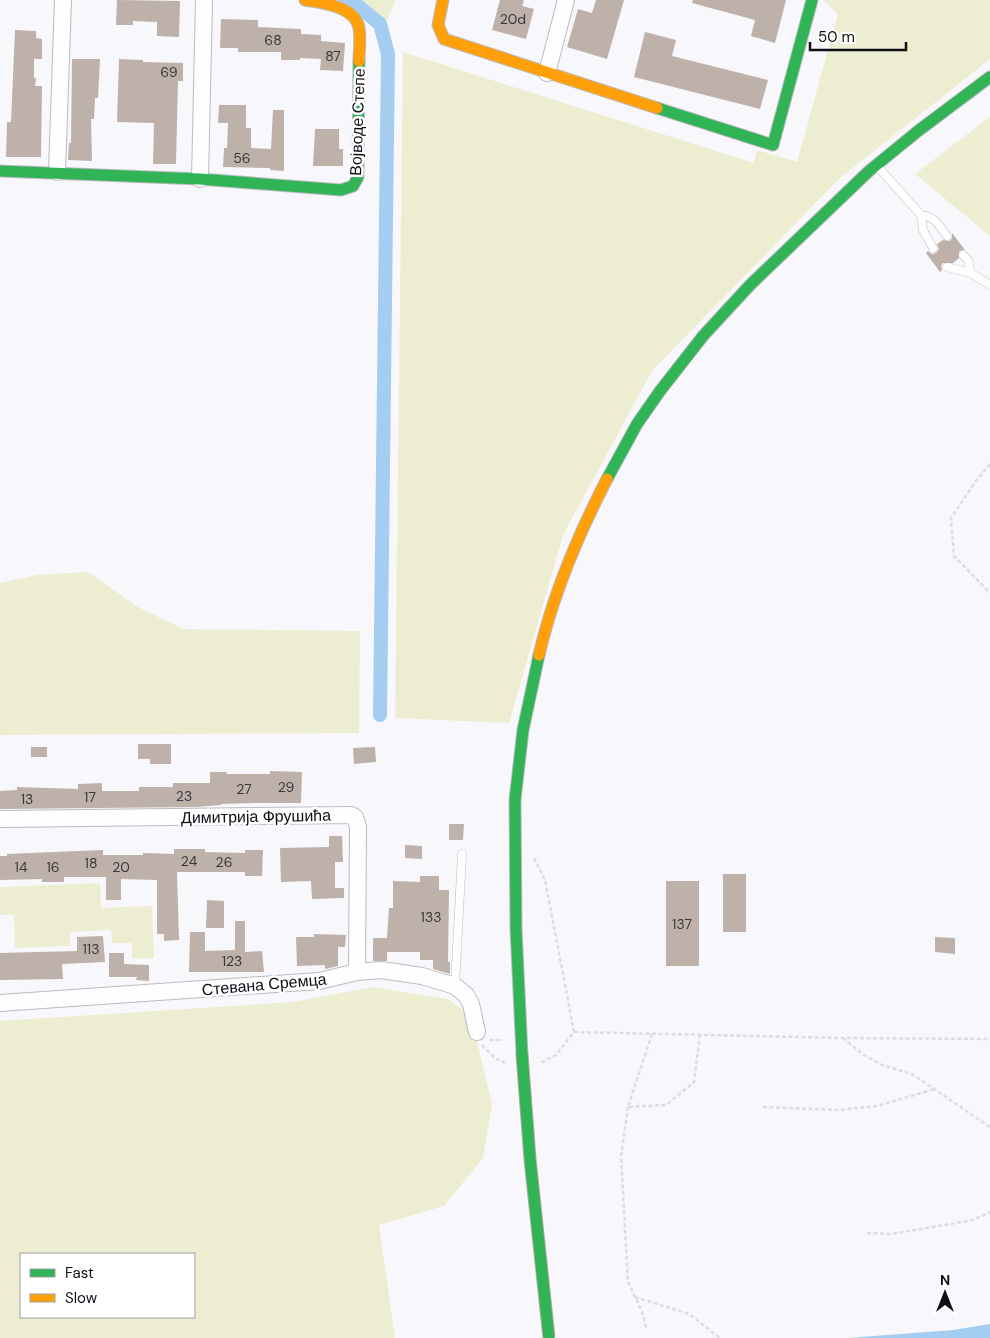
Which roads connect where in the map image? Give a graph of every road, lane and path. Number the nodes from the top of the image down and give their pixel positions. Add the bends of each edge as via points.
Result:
1 (63, 0) edge
2 (204, 0) edge
3 (305, 0) edge
4 (443, 0) edge
5 (566, 0) edge
6 (812, 0) edge
7 (547, 73) junction
8 (990, 76) edge
9 (876, 165) junction
10 (0, 171) edge
11 (57, 172) junction
12 (200, 179) junction
13 (921, 215) junction
14 (948, 236) dead end
15 (932, 248) dead end
16 (963, 255) dead end
17 (947, 267) dead end
18 (972, 273) junction
19 (990, 285) edge
20 (990, 464) edge
21 (990, 593) edge
22 (0, 819) edge
23 (462, 854) dead end
24 (532, 854) dead end
25 (357, 972) junction
26 (455, 986) junction
27 (0, 1003) edge
28 (477, 1032) joint
29 (574, 1032) junction
30 (652, 1034) junction
31 (700, 1035) junction
32 (843, 1038) junction
33 (990, 1039) edge
34 (540, 1063) dead end
35 (508, 1064) dead end
36 (935, 1089) junction
37 (628, 1107) junction
38 (763, 1108) dead end
39 (990, 1127) edge
40 (990, 1212) edge
41 (867, 1233) dead end
42 (635, 1297) junction
43 (647, 1330) dead end
44 (549, 1338) edge
45 (720, 1338) edge

1 - 11 street
2 - 12 street
3 - 12 main road, Војводе Степе via 345,10 355,17 359,26 358,177 353,186 341,190
4 - 7 main road via 437,23 444,39
5 - 7 street
6 - 7 main road via 773,145
8 - 9 main road
9 - 13 lane
9 - 44 main road, bridge via 720,316 639,421 607,478 573,553 536,661 517,772 514,850 522,1054
10 - 11 main road, Војводе Степе
11 - 12 main road, Војводе Степе
13 - 14 lane via 934,219
13 - 15 lane via 923,230
16 - 18 lane
17 - 18 lane
18 - 19 lane
20 - 21 path via 951,518 954,556
22 - 25 street, Димитрија Фрушића via 351,815 358,827
23 - 26 lane
24 - 29 path via 545,880
25 - 26 street, Стевана Сремца via 381,970 422,976
25 - 27 street, Стевана Сремца via 319,981
26 - 28 street via 466,995
28 - 35 path via 489,1053
29 - 30 path
29 - 34 path via 556,1056
30 - 31 path
30 - 37 path
31 - 32 path
31 - 37 path via 694,1082 666,1105
32 - 33 path
32 - 36 path via 882,1065 912,1074
36 - 38 path via 877,1106 838,1110
36 - 39 path
37 - 42 path via 621,1156 628,1282
40 - 41 path via 972,1220 890,1234
42 - 43 path
42 - 45 path via 689,1314

